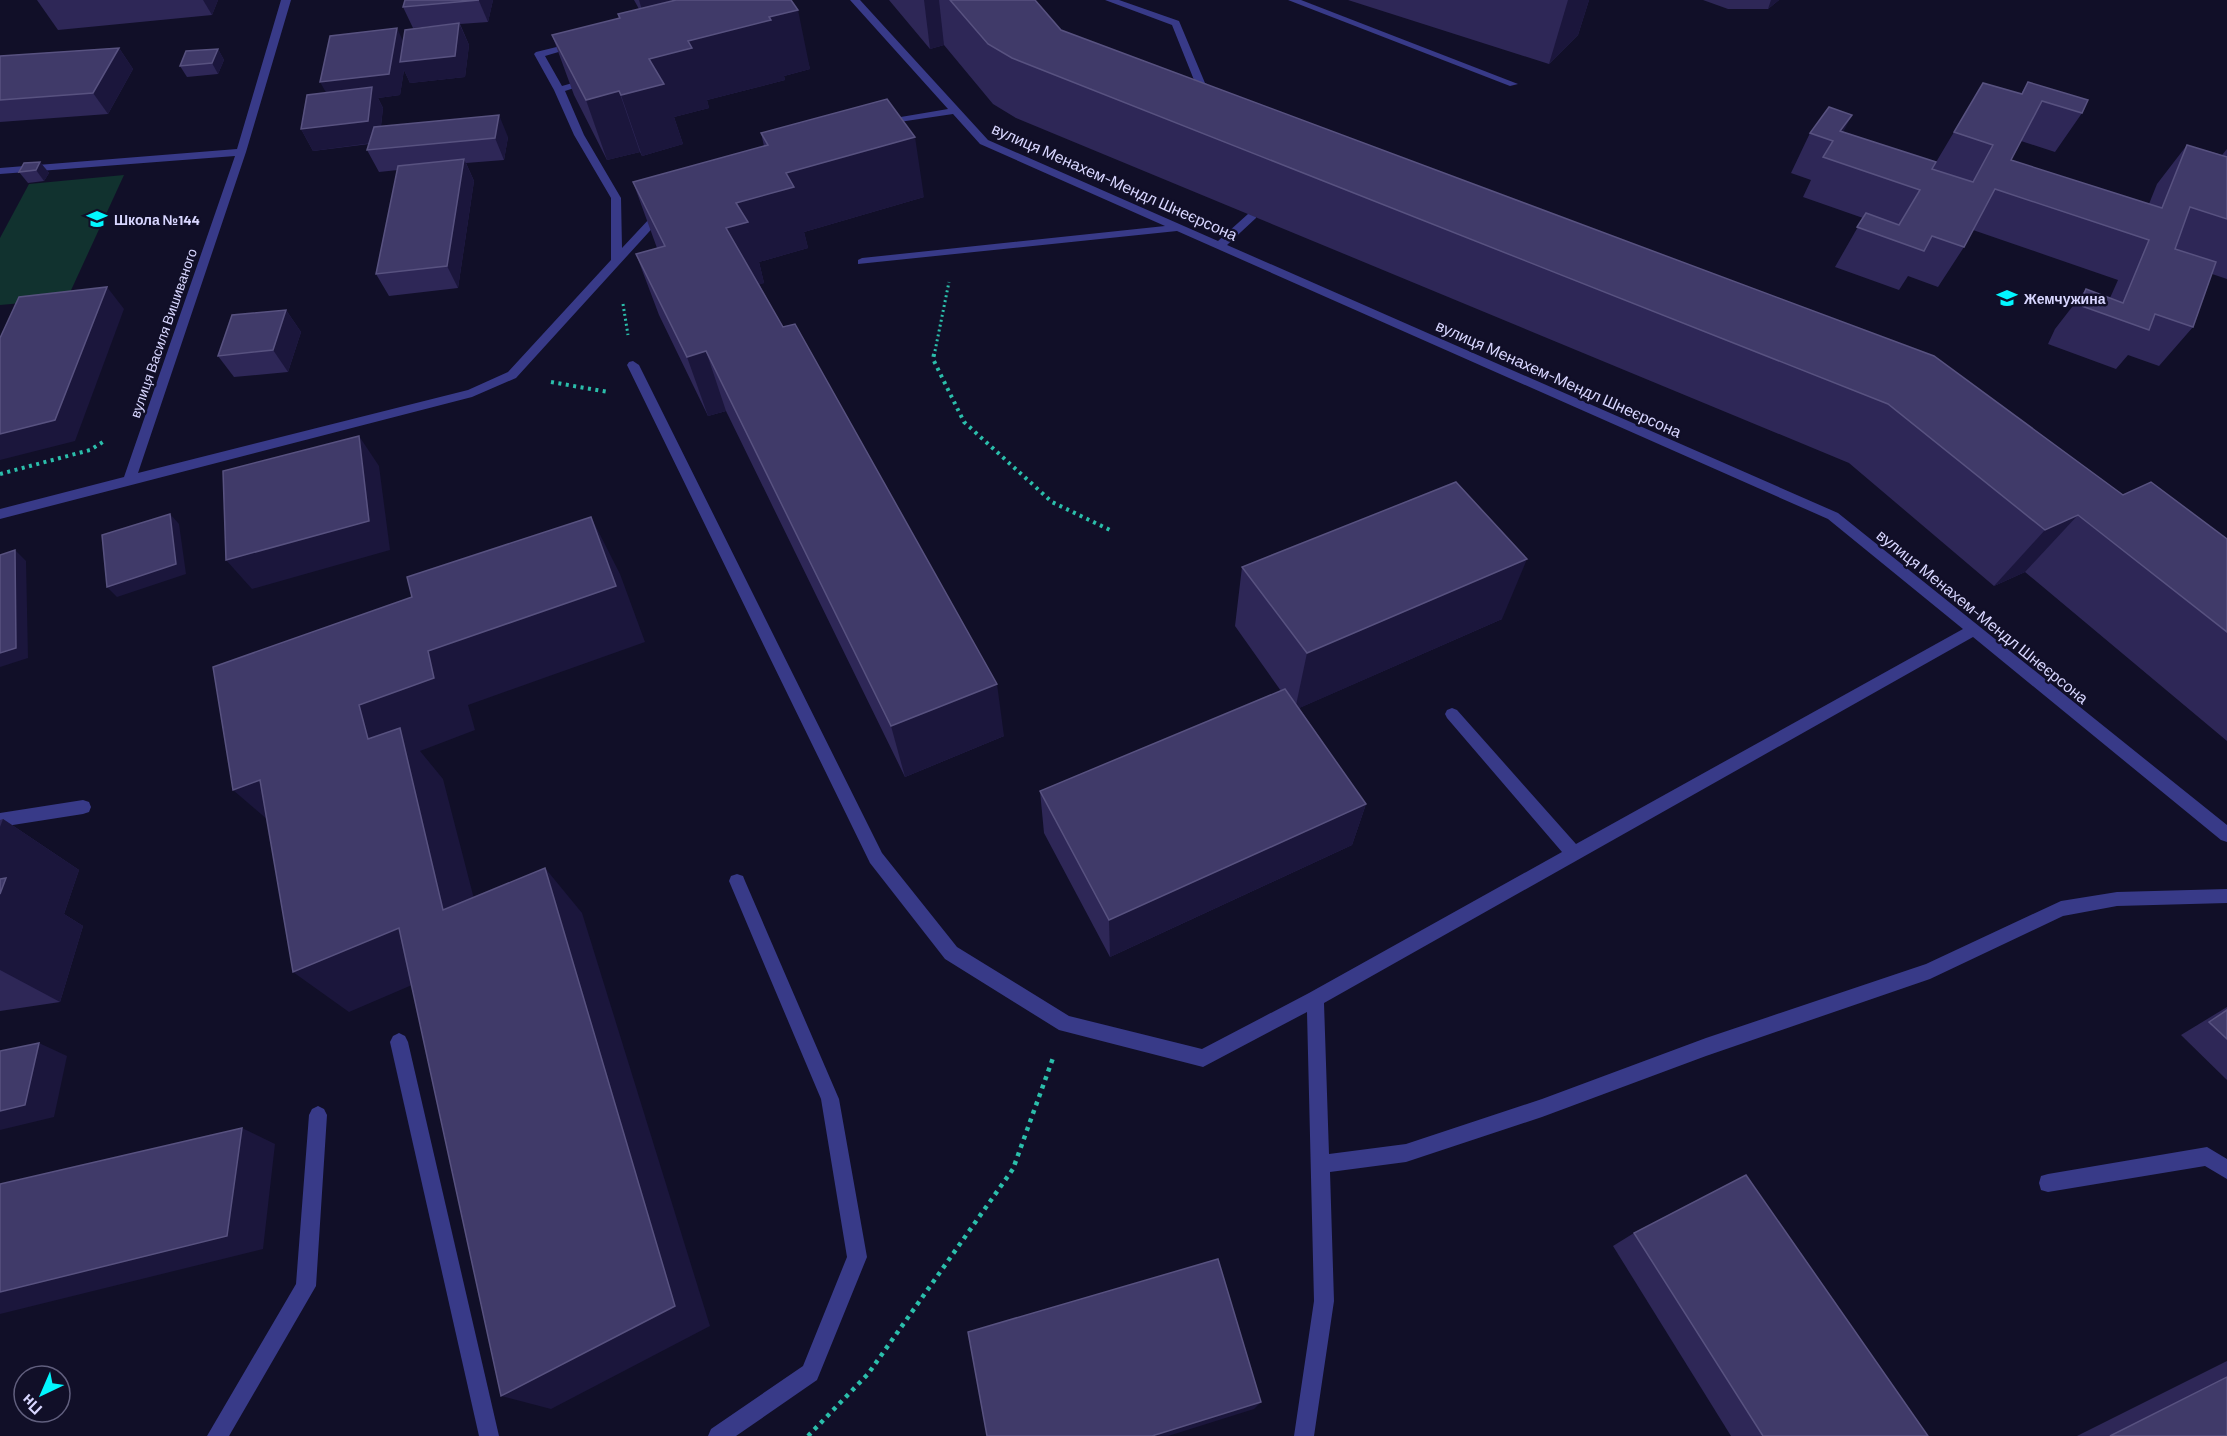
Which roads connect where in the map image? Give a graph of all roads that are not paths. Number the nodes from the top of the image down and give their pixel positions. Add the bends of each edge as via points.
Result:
1 (285, 0) edge
2 (855, 0) edge
3 (1110, 0) edge
4 (1293, 0) edge
5 (584, 43) edge
6 (602, 78) edge
7 (1513, 84) dead end
8 (559, 90) junction
9 (1221, 96) edge
10 (954, 111) junction
11 (873, 126) edge
12 (241, 152) junction
13 (0, 171) edge
14 (673, 210) edge
15 (1252, 216) edge
16 (1178, 228) junction
17 (1219, 246) junction
18 (617, 262) junction
19 (862, 262) dead end
20 (633, 365) road end
21 (129, 480) junction
22 (0, 514) edge
23 (1973, 630) junction
24 (1452, 714) dead end
25 (83, 807) dead end
26 (0, 820) edge
27 (2227, 835) edge
28 (1574, 854) junction
29 (737, 881) dead end
30 (2227, 896) edge
31 (1315, 999) junction
32 (399, 1042) dead end
33 (318, 1115) dead end
34 (1320, 1164) junction
35 (2227, 1170) edge
36 (2048, 1183) dead end
37 (217, 1436) edge
38 (489, 1436) edge
39 (718, 1436) edge
40 (1304, 1436) edge

1 - 12 street, вулиця Василя Вишиваного
2 - 10 street, вулиця Менахем-Мендл Шнеєрсона
3 - 9 street via 1176,24 1201,85
4 - 7 street
5 - 8 street via 539,54
6 - 8 street
8 - 18 street via 579,135 616,198
10 - 11 street
10 - 16 street, вулиця Менахем-Мендл Шнеєрсона via 984,142
12 - 13 street
12 - 21 street, вулиця Василя Вишиваного
14 - 18 street via 654,220
15 - 17 street
16 - 17 street, вулиця Менахем-Мендл Шнеєрсона
16 - 19 street
17 - 23 street, вулиця Менахем-Мендл Шнеєрсона via 1833,516
18 - 21 street via 512,375 472,393
20 - 31 street via 876,858 951,953 1065,1024 1203,1058
21 - 22 street
23 - 27 street, вулиця Менахем-Мендл Шнеєрсона
23 - 28 street
24 - 28 street
25 - 26 street
28 - 31 street
29 - 39 street via 830,1099 857,1257 810,1373
30 - 34 street via 2117,899 2061,909 1930,970 1542,1108 1407,1153
31 - 34 street
32 - 38 street
33 - 37 street via 306,1286
34 - 40 street via 1324,1301
35 - 36 street via 2206,1156

